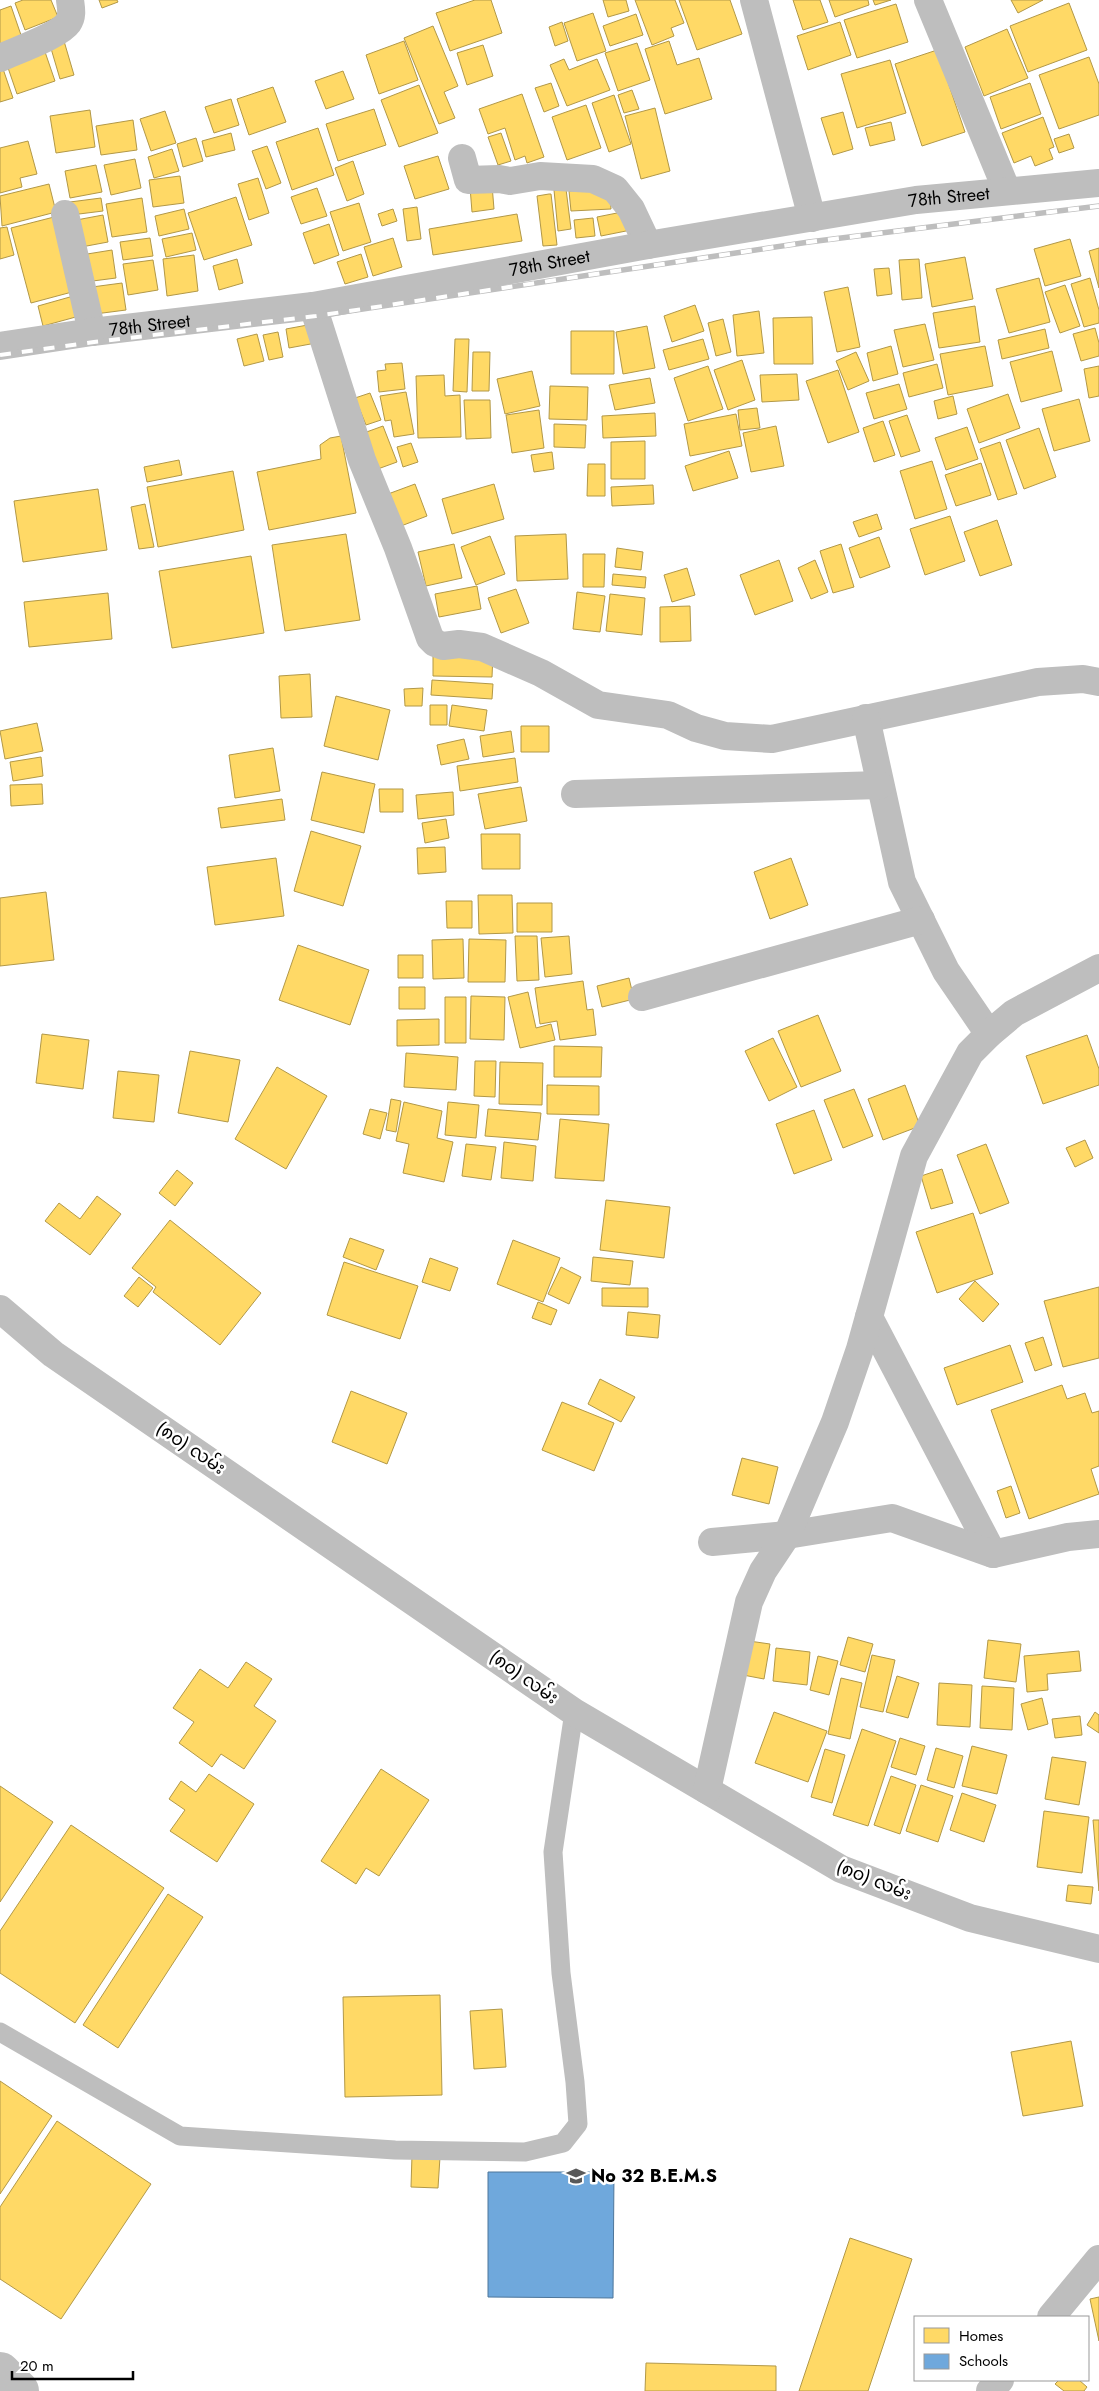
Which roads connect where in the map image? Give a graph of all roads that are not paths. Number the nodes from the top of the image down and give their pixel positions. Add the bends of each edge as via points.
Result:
1 (70, 0) edge
2 (754, 0) edge
3 (928, 0) edge
4 (0, 58) edge
5 (462, 158) dead end
6 (1099, 183) edge
7 (1007, 191) junction
8 (65, 214) dead end
9 (812, 218) junction
10 (648, 245) junction
11 (313, 306) junction
12 (92, 332) junction
13 (0, 346) edge
14 (1099, 682) edge
15 (866, 718) junction
16 (880, 785) junction
17 (575, 794) dead end
18 (920, 920) junction
19 (1099, 968) edge
20 (642, 997) dead end
21 (989, 1034) junction
22 (0, 1308) edge
23 (869, 1316) junction
24 (1099, 1534) edge
25 (787, 1535) junction
26 (712, 1542) dead end
27 (993, 1554) junction
28 (574, 1712) junction
29 (707, 1790) junction
30 (1099, 1949) edge
31 (0, 2032) edge
32 (1099, 2259) edge
33 (1052, 2316) edge
34 (999, 2381) edge
35 (990, 2391) edge

1 - 4 street via 72,12 69,23
2 - 9 street
3 - 7 street
5 - 10 street via 468,180 510,181 540,176 593,179 615,189 631,208
6 - 7 street, 78th Street
7 - 9 street, 78th Street via 916,200
8 - 12 street
9 - 10 street, 78th Street
10 - 11 street, 78th Street
11 - 12 street, 78th Street
11 - 15 street via 362,460 430,638 435,643 482,647 541,673 598,705 668,716 725,736 772,739
12 - 13 street, 78th Street
14 - 15 street via 1038,682
15 - 16 street
16 - 17 street
16 - 18 street via 902,882
18 - 20 street
18 - 21 street via 946,971
19 - 21 street via 1014,1013
21 - 23 street via 970,1053 914,1156
22 - 28 street, (၈၀) လမ်း via 53,1354
23 - 25 street via 834,1422
23 - 27 street
24 - 27 street via 1068,1537
25 - 26 street
25 - 27 street via 892,1518
25 - 29 street via 763,1571 749,1602
28 - 29 street, (၈၀) လမ်း
28 - 31 lane via 553,1852 561,1973 578,2124 563,2143 524,2152 395,2150 180,2136
29 - 30 street, (၈၀) လမ်း via 841,1869 970,1918
32 - 33 street
34 - 35 street

